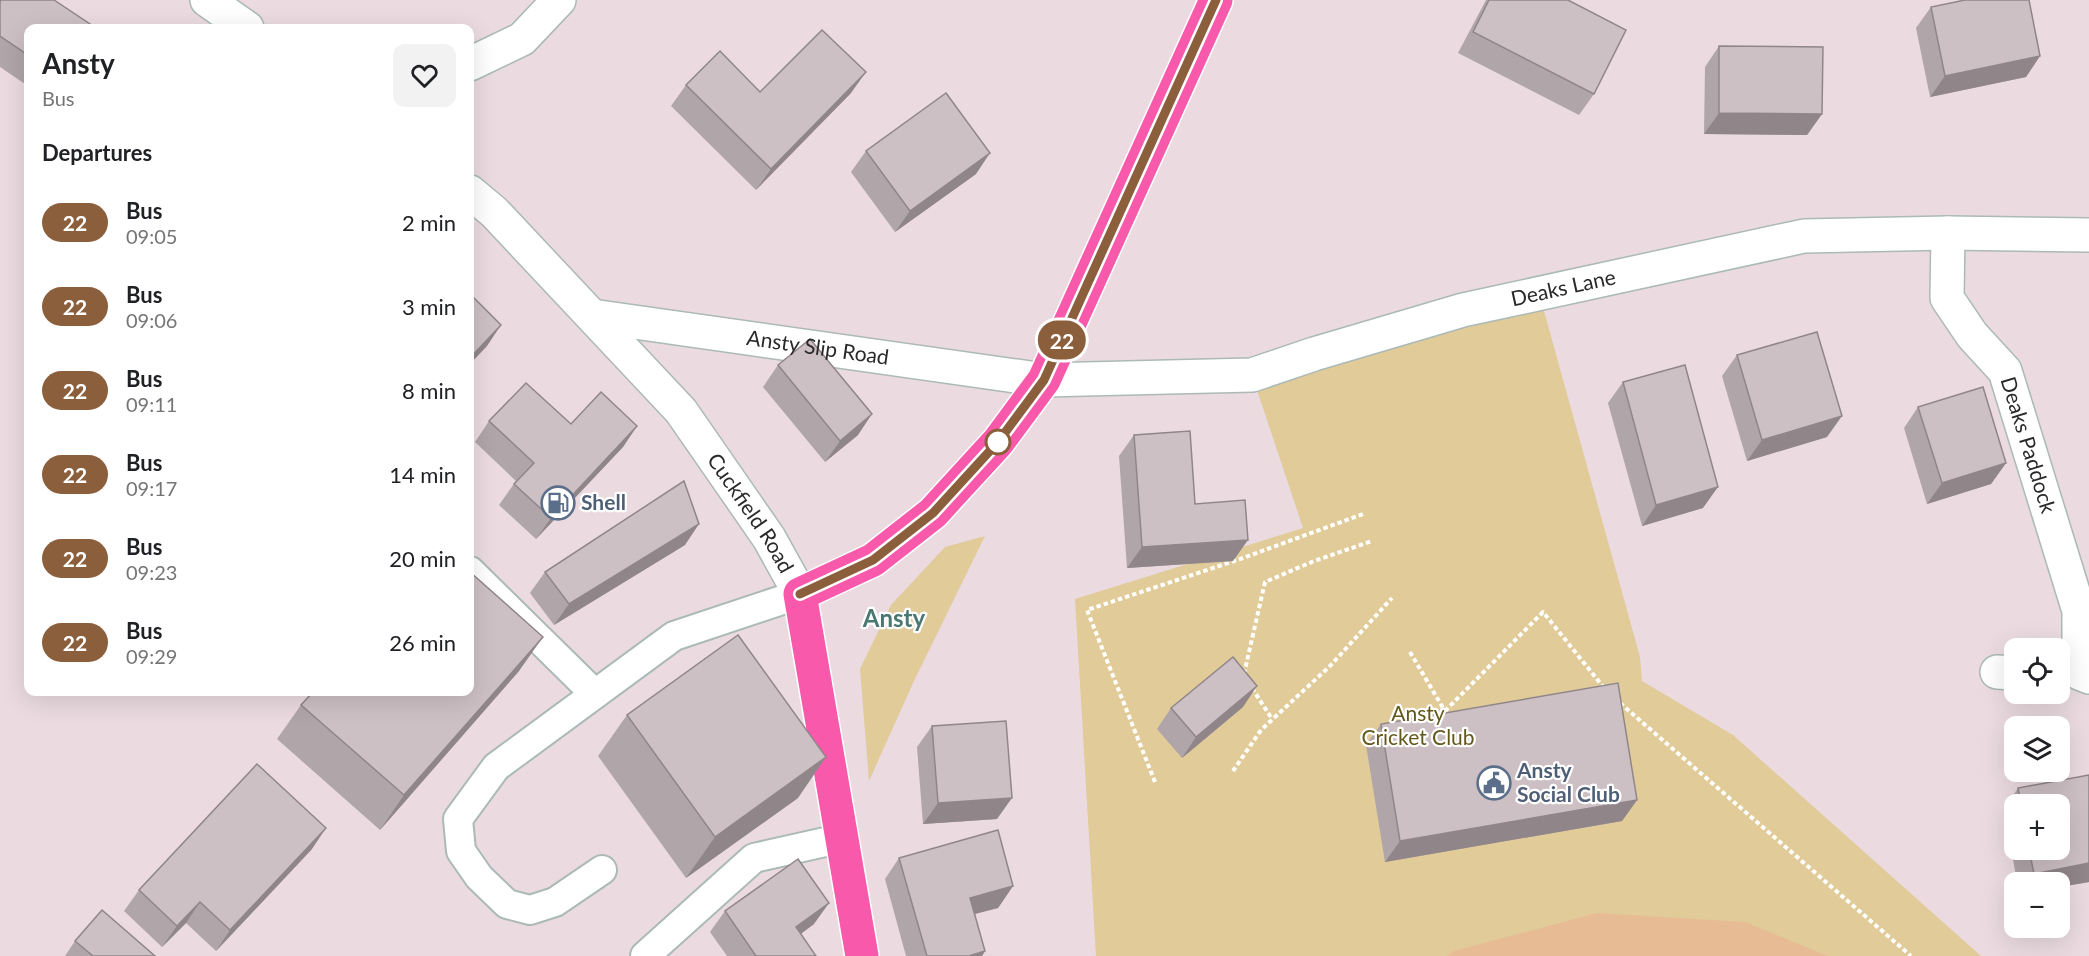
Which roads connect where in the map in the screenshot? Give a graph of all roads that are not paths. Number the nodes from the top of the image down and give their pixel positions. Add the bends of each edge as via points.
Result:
1 (207, 0) edge
2 (559, 0) edge
3 (1216, 0) edge
4 (241, 24) edge
5 (474, 62) edge
6 (474, 195) edge
7 (1948, 233) junction
8 (2089, 235) edge
9 (592, 316) junction
10 (1044, 380) junction
11 (474, 576) edge
12 (800, 594) junction
13 (2076, 674) edge
14 (595, 694) junction
15 (843, 838) junction
16 (602, 870) dead end
17 (645, 956) edge
18 (862, 956) edge

1 - 4 street
2 - 5 street via 522,39
3 - 10 highway
6 - 9 street, Cuckfield Road
7 - 8 street, Deaks Lane
7 - 10 street, Deaks Lane via 1804,236 1463,310 1252,375
7 - 13 street, Deaks Paddock via 1947,298 1972,335 2005,371 2079,611
9 - 10 street, Ansty Slip Road
9 - 12 street, Cuckfield Road via 681,411 769,538
10 - 12 highway via 998,442 933,513 873,560
11 - 14 lane
12 - 14 lane via 675,636
12 - 15 highway, Cuckfield Road
14 - 16 lane via 496,767 458,819 461,851 479,877 507,904 530,910 555,902
15 - 17 lane via 754,858
15 - 18 highway, Cuckfield Road

